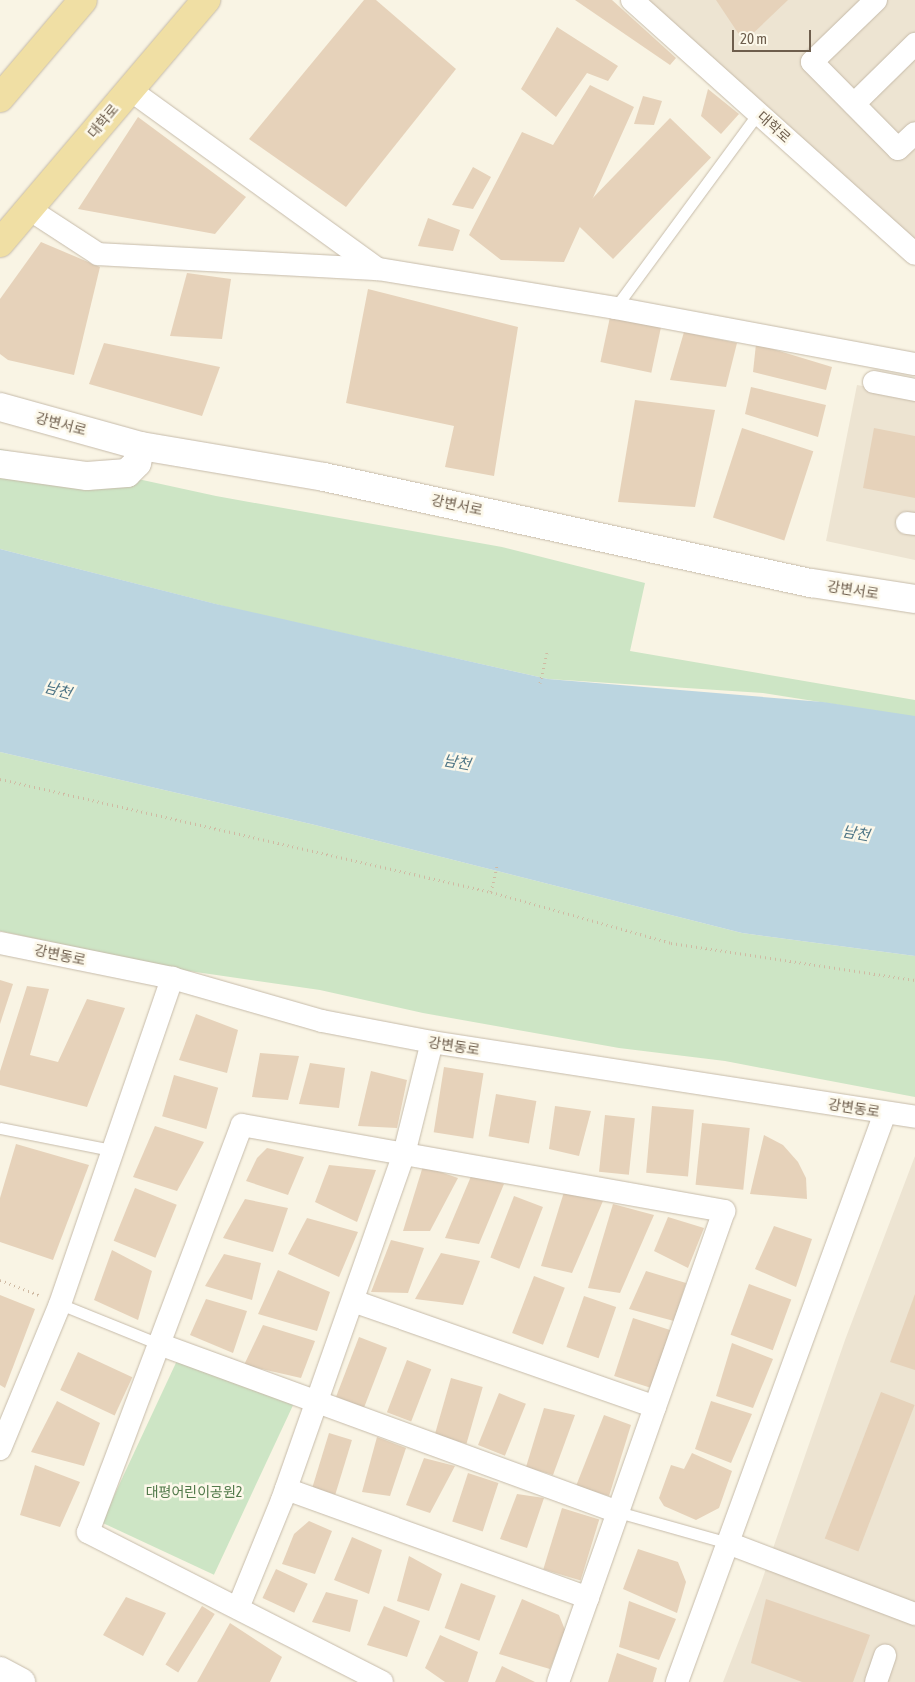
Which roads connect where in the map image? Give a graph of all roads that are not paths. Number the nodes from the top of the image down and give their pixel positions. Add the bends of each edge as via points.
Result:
1 (83, 0) edge
2 (206, 0) edge
3 (632, 0) edge
4 (876, 0) edge
5 (915, 44) edge
6 (3, 88) edge
7 (129, 89) junction
8 (854, 104) junction
9 (758, 113) junction
10 (915, 132) edge
11 (29, 209) junction
12 (0, 243) edge
13 (915, 254) edge
14 (378, 269) junction
15 (615, 308) junction
16 (915, 364) edge
17 (874, 382) dead end
18 (915, 390) edge
19 (0, 407) edge
20 (141, 446) junction
21 (0, 464) edge
22 (915, 600) edge
23 (0, 943) edge
24 (172, 978) junction
25 (432, 1042) junction
26 (885, 1113) junction
27 (915, 1117) edge
28 (0, 1128) edge
29 (111, 1150) junction
30 (404, 1154) junction
31 (353, 1301) junction
32 (60, 1304) junction
33 (159, 1344) junction
34 (315, 1402) junction
35 (655, 1408) junction
36 (6, 1417) edge
37 (0, 1449) edge
38 (286, 1489) junction
39 (618, 1512) junction
40 (728, 1543) junction
41 (588, 1598) junction
42 (238, 1608) junction
43 (915, 1614) edge
44 (885, 1656) dead end
45 (0, 1671) edge
46 (21, 1682) edge
47 (382, 1682) edge
48 (558, 1682) edge
49 (677, 1682) edge
50 (876, 1682) edge

1 - 6 main road
2 - 7 main road, 대학로
3 - 9 street, 대학로
4 - 8 street via 812,62
5 - 8 street
7 - 11 main road, 대학로
7 - 14 street
8 - 10 street via 898,148
9 - 13 street, 대학로
9 - 15 lane
11 - 12 main road, 대학로
11 - 14 street via 98,254
14 - 15 street
15 - 16 street
17 - 18 street
19 - 20 street, 강변서로
20 - 21 street via 137,463 127,473 87,476
20 - 22 street, 강변서로 via 324,477 812,583
23 - 24 street, 강변동로
24 - 25 street, 강변동로 via 322,1021
24 - 29 street
25 - 26 street, 강변동로
25 - 30 street
26 - 27 street, 강변동로
26 - 40 street
28 - 29 lane
29 - 32 street
30 - 31 street
30 - 33 street via 242,1125
30 - 35 street via 724,1211
31 - 34 street
31 - 35 street
32 - 33 lane
32 - 36 street
33 - 34 street
33 - 42 street via 88,1532
34 - 38 street
34 - 39 street
35 - 39 street
36 - 37 street
38 - 41 street
38 - 42 street
39 - 40 lane
39 - 41 street
40 - 43 street
40 - 49 street
41 - 48 street
42 - 47 street
44 - 50 street
45 - 46 street

